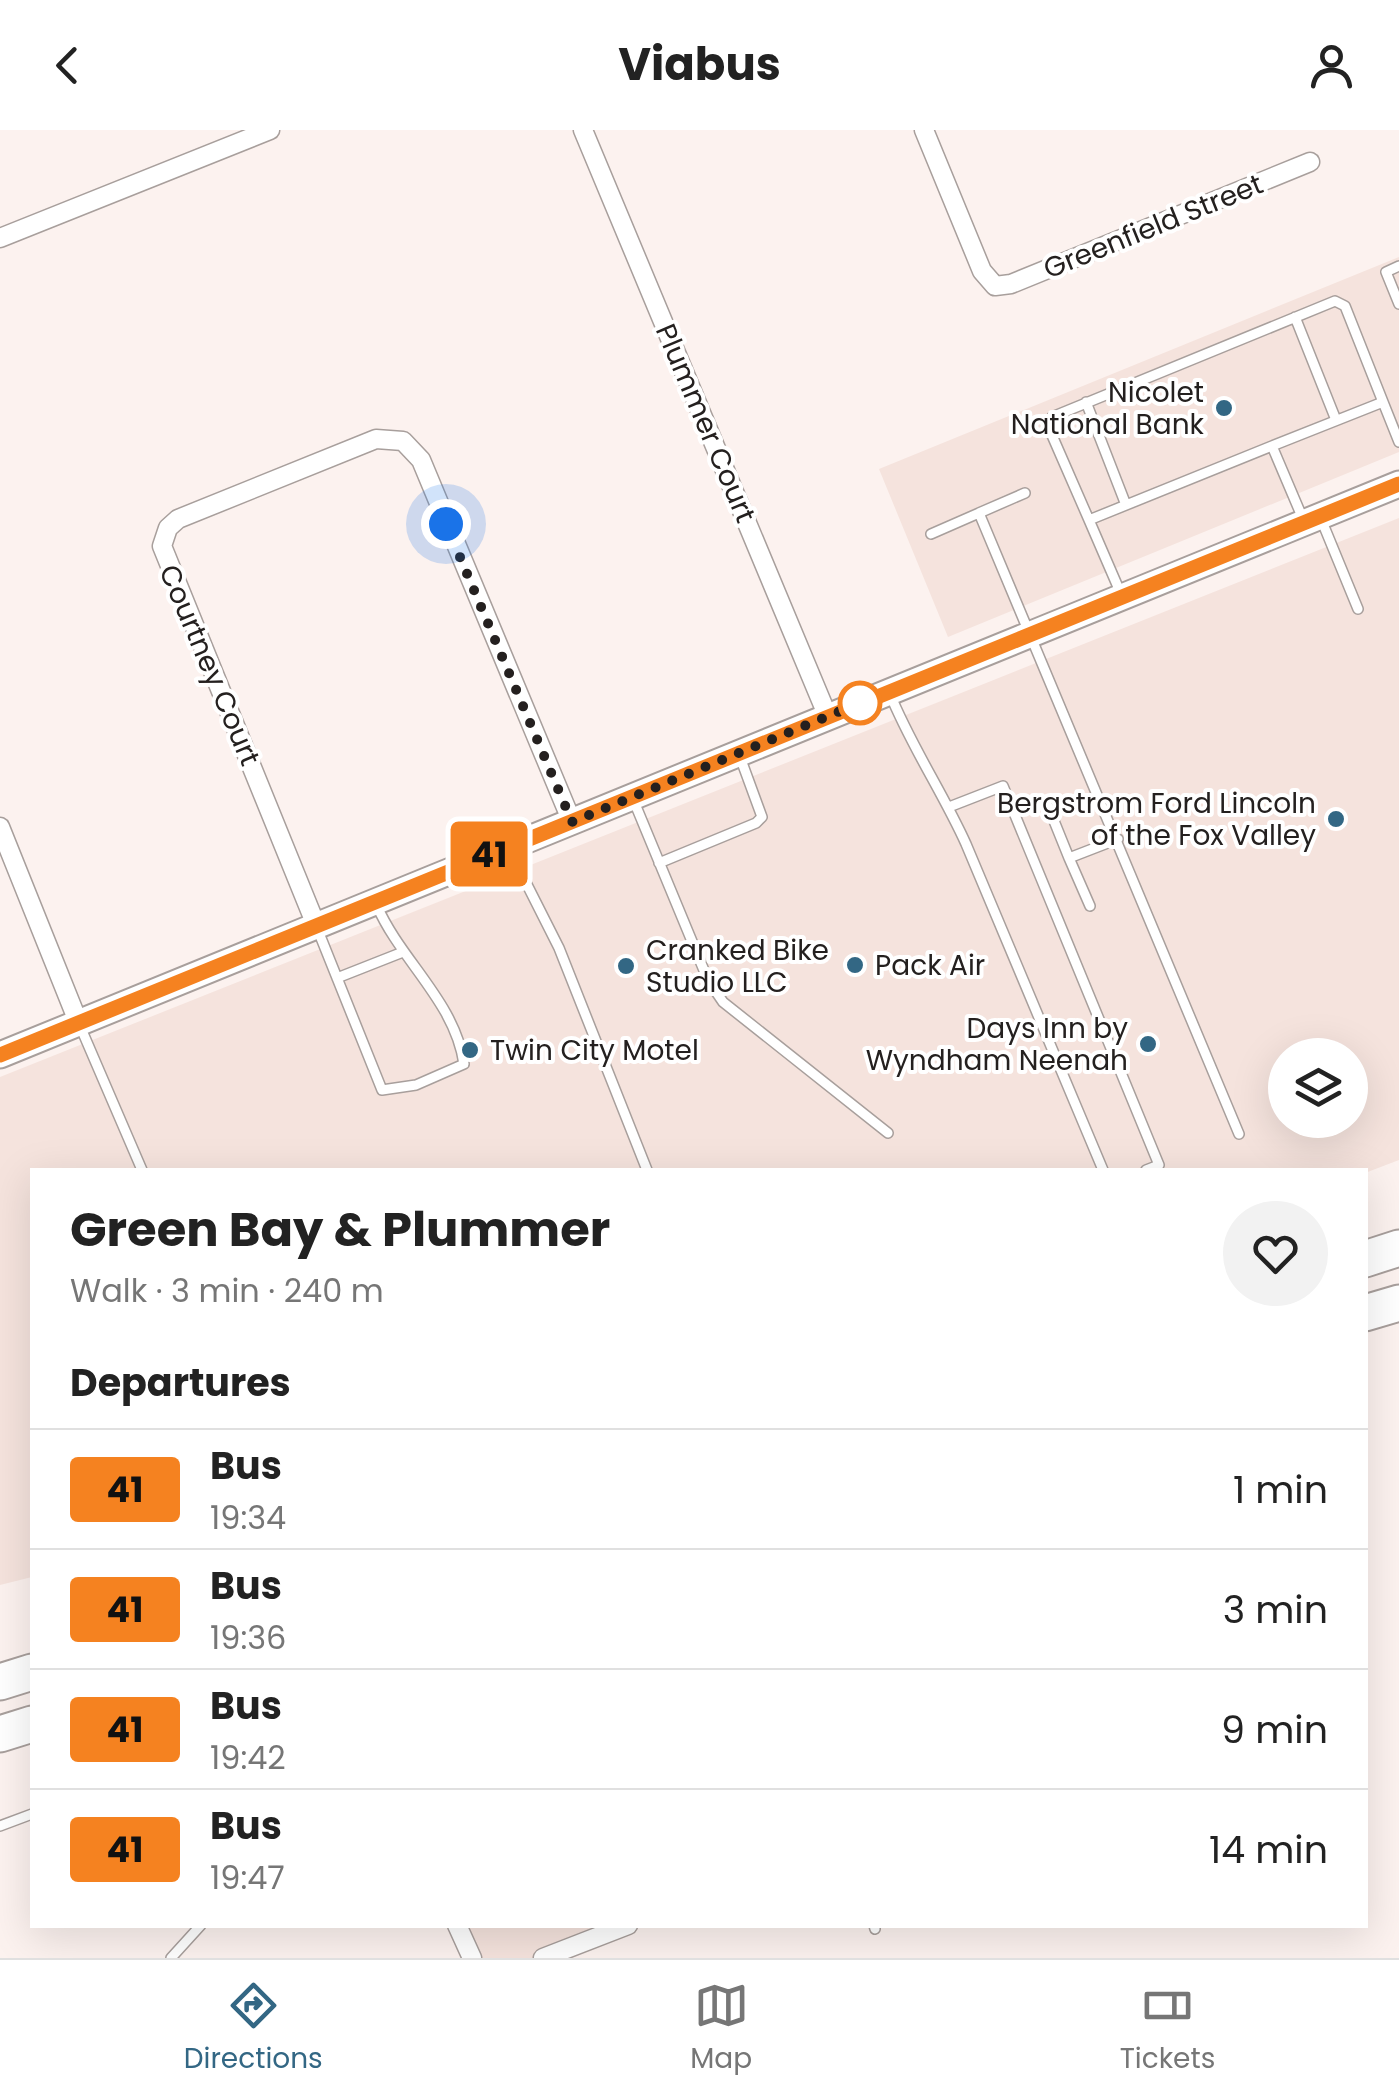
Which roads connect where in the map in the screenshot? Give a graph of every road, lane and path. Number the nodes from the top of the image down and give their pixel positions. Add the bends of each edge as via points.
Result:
1 (270, 130) edge
2 (583, 130) edge
3 (924, 130) edge
4 (1310, 162) dead end
5 (0, 238) edge
6 (1399, 266) edge
7 (1399, 304) edge
8 (1295, 318) junction
9 (1086, 402) junction
10 (1383, 402) junction
11 (1336, 420) junction
12 (1399, 442) edge
13 (1272, 446) junction
14 (1399, 484) edge
15 (1025, 493) dead end
16 (1126, 505) junction
17 (979, 513) junction
18 (1312, 519) junction
19 (1089, 520) junction
20 (931, 534) dead end
21 (1122, 596) junction
22 (1358, 608) dead end
23 (1030, 633) junction
24 (889, 691) junction
25 (828, 716) junction
26 (739, 753) junction
27 (632, 796) junction
28 (1048, 806) dead end
29 (950, 808) junction
30 (572, 822) junction
31 (0, 827) edge
32 (1118, 839) junction
33 (508, 846) junction
34 (1070, 858) junction
35 (659, 863) junction
36 (374, 901) junction
37 (1090, 906) dead end
38 (316, 925) junction
39 (403, 952) junction
40 (337, 978) junction
41 (79, 1024) junction
42 (0, 1056) edge
43 (888, 1133) dead end
44 (1239, 1134) dead end
45 (141, 1168) edge
46 (646, 1168) edge
47 (1103, 1168) edge
48 (1150, 1168) edge
49 (1399, 1248) edge
50 (1368, 1258) edge
51 (1399, 1302) edge
52 (1368, 1312) edge
53 (30, 1650) edge
54 (0, 1657) edge
55 (30, 1673) edge
56 (0, 1682) edge
57 (30, 1725) edge
58 (0, 1734) edge
59 (30, 1815) edge
60 (0, 1826) edge
61 (199, 1928) edge
62 (459, 1928) edge
63 (620, 1928) edge
64 (170, 1958) edge
65 (472, 1958) edge
66 (543, 1958) edge

1 - 5 street
2 - 25 street, Plummer Court
3 - 4 street, Greenfield Street via 982,271 995,286
6 - 7 lane via 1386,272
8 - 9 lane
8 - 10 lane via 1335,301 1345,306
8 - 11 lane
9 - 16 lane
9 - 19 lane via 1050,422
10 - 11 lane
10 - 12 lane
11 - 13 lane
13 - 16 lane
13 - 18 lane
14 - 18 main road
15 - 17 lane
16 - 19 lane
17 - 20 lane
17 - 23 lane
18 - 21 main road
18 - 22 lane
19 - 21 lane
21 - 23 main road
23 - 24 main road
23 - 32 lane
24 - 25 main road
24 - 29 lane
25 - 26 main road
26 - 27 main road
26 - 35 lane via 762,817
27 - 30 main road
27 - 35 lane
28 - 34 lane
29 - 47 lane
29 - 48 lane via 1003,786 1159,1164
30 - 33 main road
30 - 38 street, Courtney Court via 421,460 403,441 376,439 304,467 178,519 162,546
31 - 41 street
32 - 34 lane
32 - 44 lane
33 - 36 main road
33 - 46 lane via 558,948
34 - 37 lane
35 - 43 lane via 723,1002
36 - 38 main road
36 - 39 lane
38 - 40 lane
38 - 41 main road
39 - 40 lane
39 - 40 lane via 435,994 460,1040 464,1064 416,1085 382,1090
41 - 42 main road
41 - 45 lane
49 - 50 highway
51 - 52 highway
53 - 54 highway
55 - 56 highway
57 - 58 highway
59 - 60 lane
61 - 64 lane
62 - 65 street
63 - 66 street

